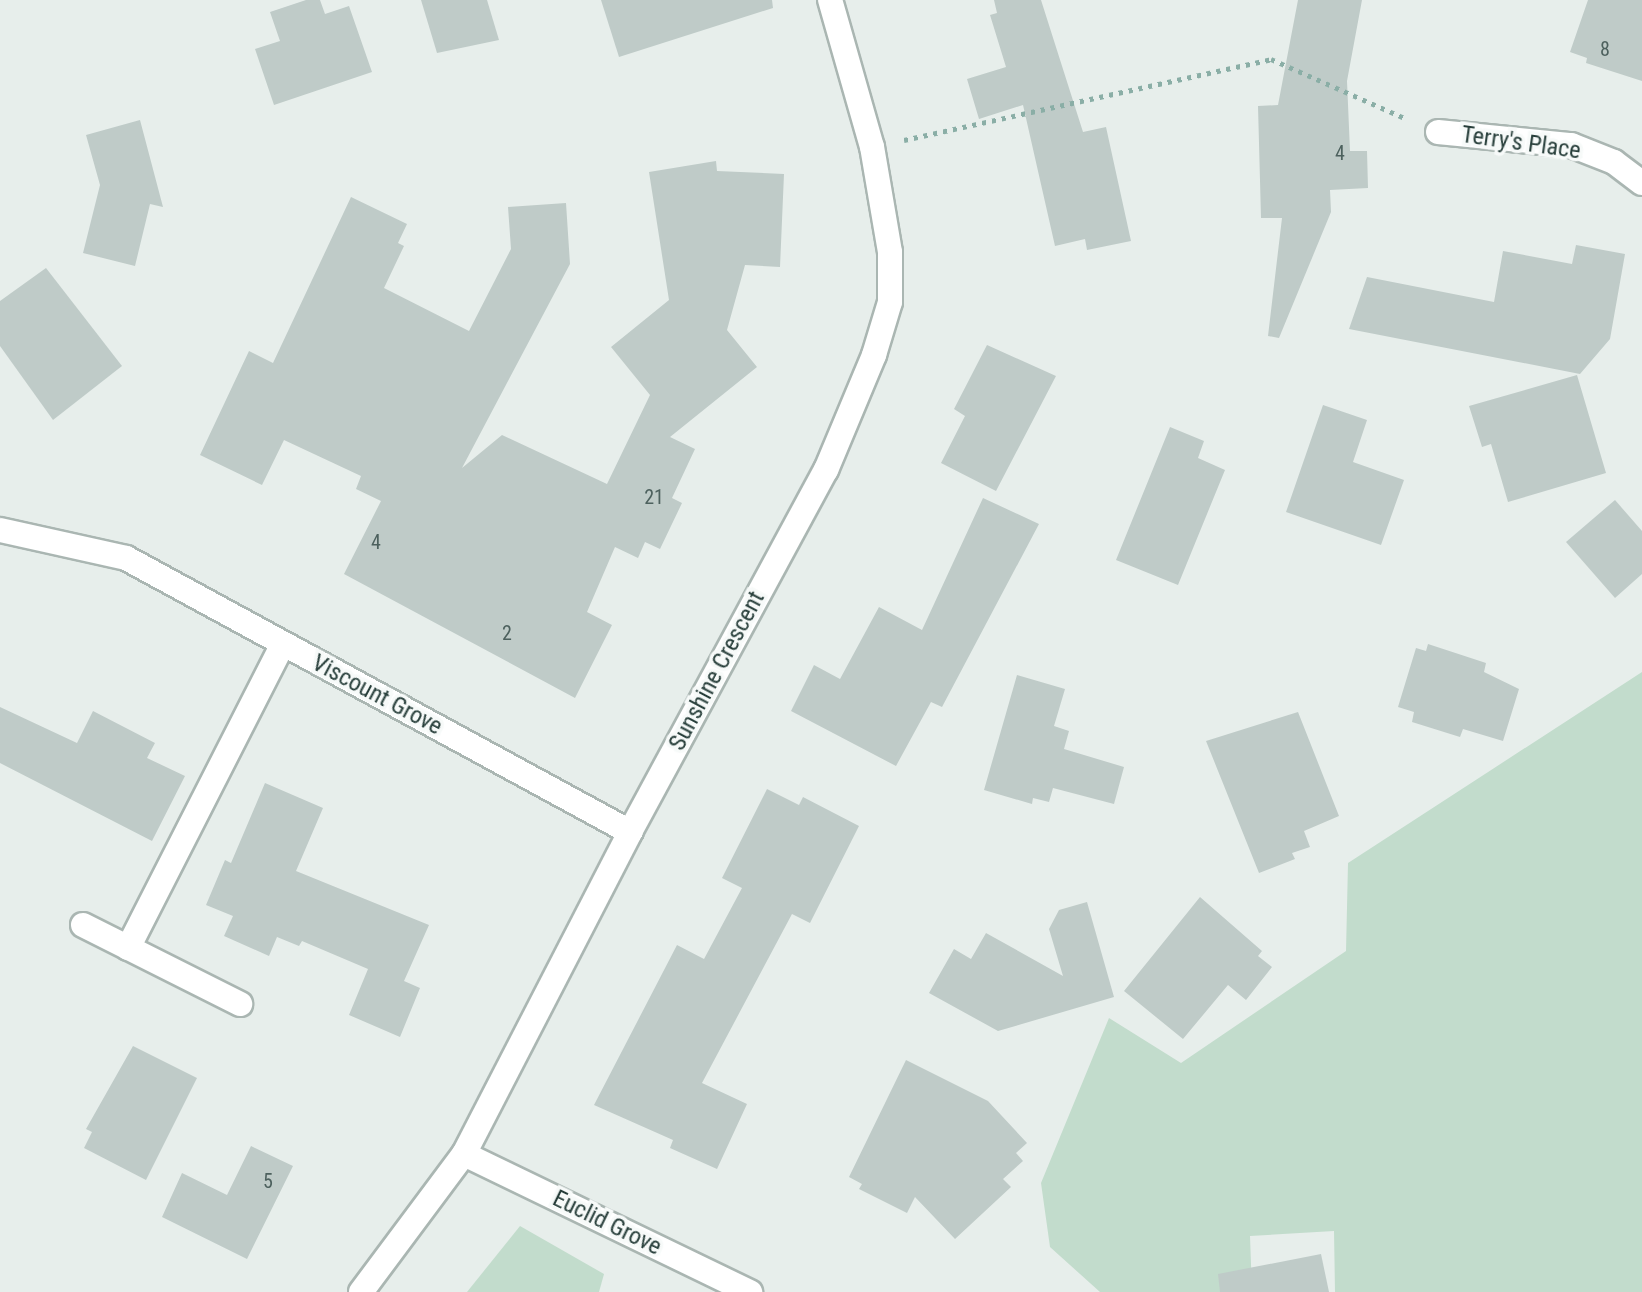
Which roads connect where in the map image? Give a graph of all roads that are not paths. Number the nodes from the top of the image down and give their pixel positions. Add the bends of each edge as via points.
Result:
1 (830, 0) edge
2 (1438, 132) road end
3 (1642, 183) edge
4 (0, 530) edge
5 (283, 644) junction
6 (630, 832) junction
7 (83, 925) dead end
8 (128, 948) junction
9 (240, 1004) dead end
10 (464, 1154) junction
11 (361, 1292) edge
12 (750, 1292) edge

1 - 6 street, Sunshine Crescent via 872,147 890,252 890,302 826,470
2 - 3 street, Terry's Place via 1571,145 1614,162
4 - 5 street, Viscount Grove via 126,558
5 - 6 street, Viscount Grove
5 - 8 street
6 - 10 street, Sunshine Crescent
7 - 8 street
8 - 9 street
10 - 11 street, Sunshine Crescent
10 - 12 street, Euclid Grove

